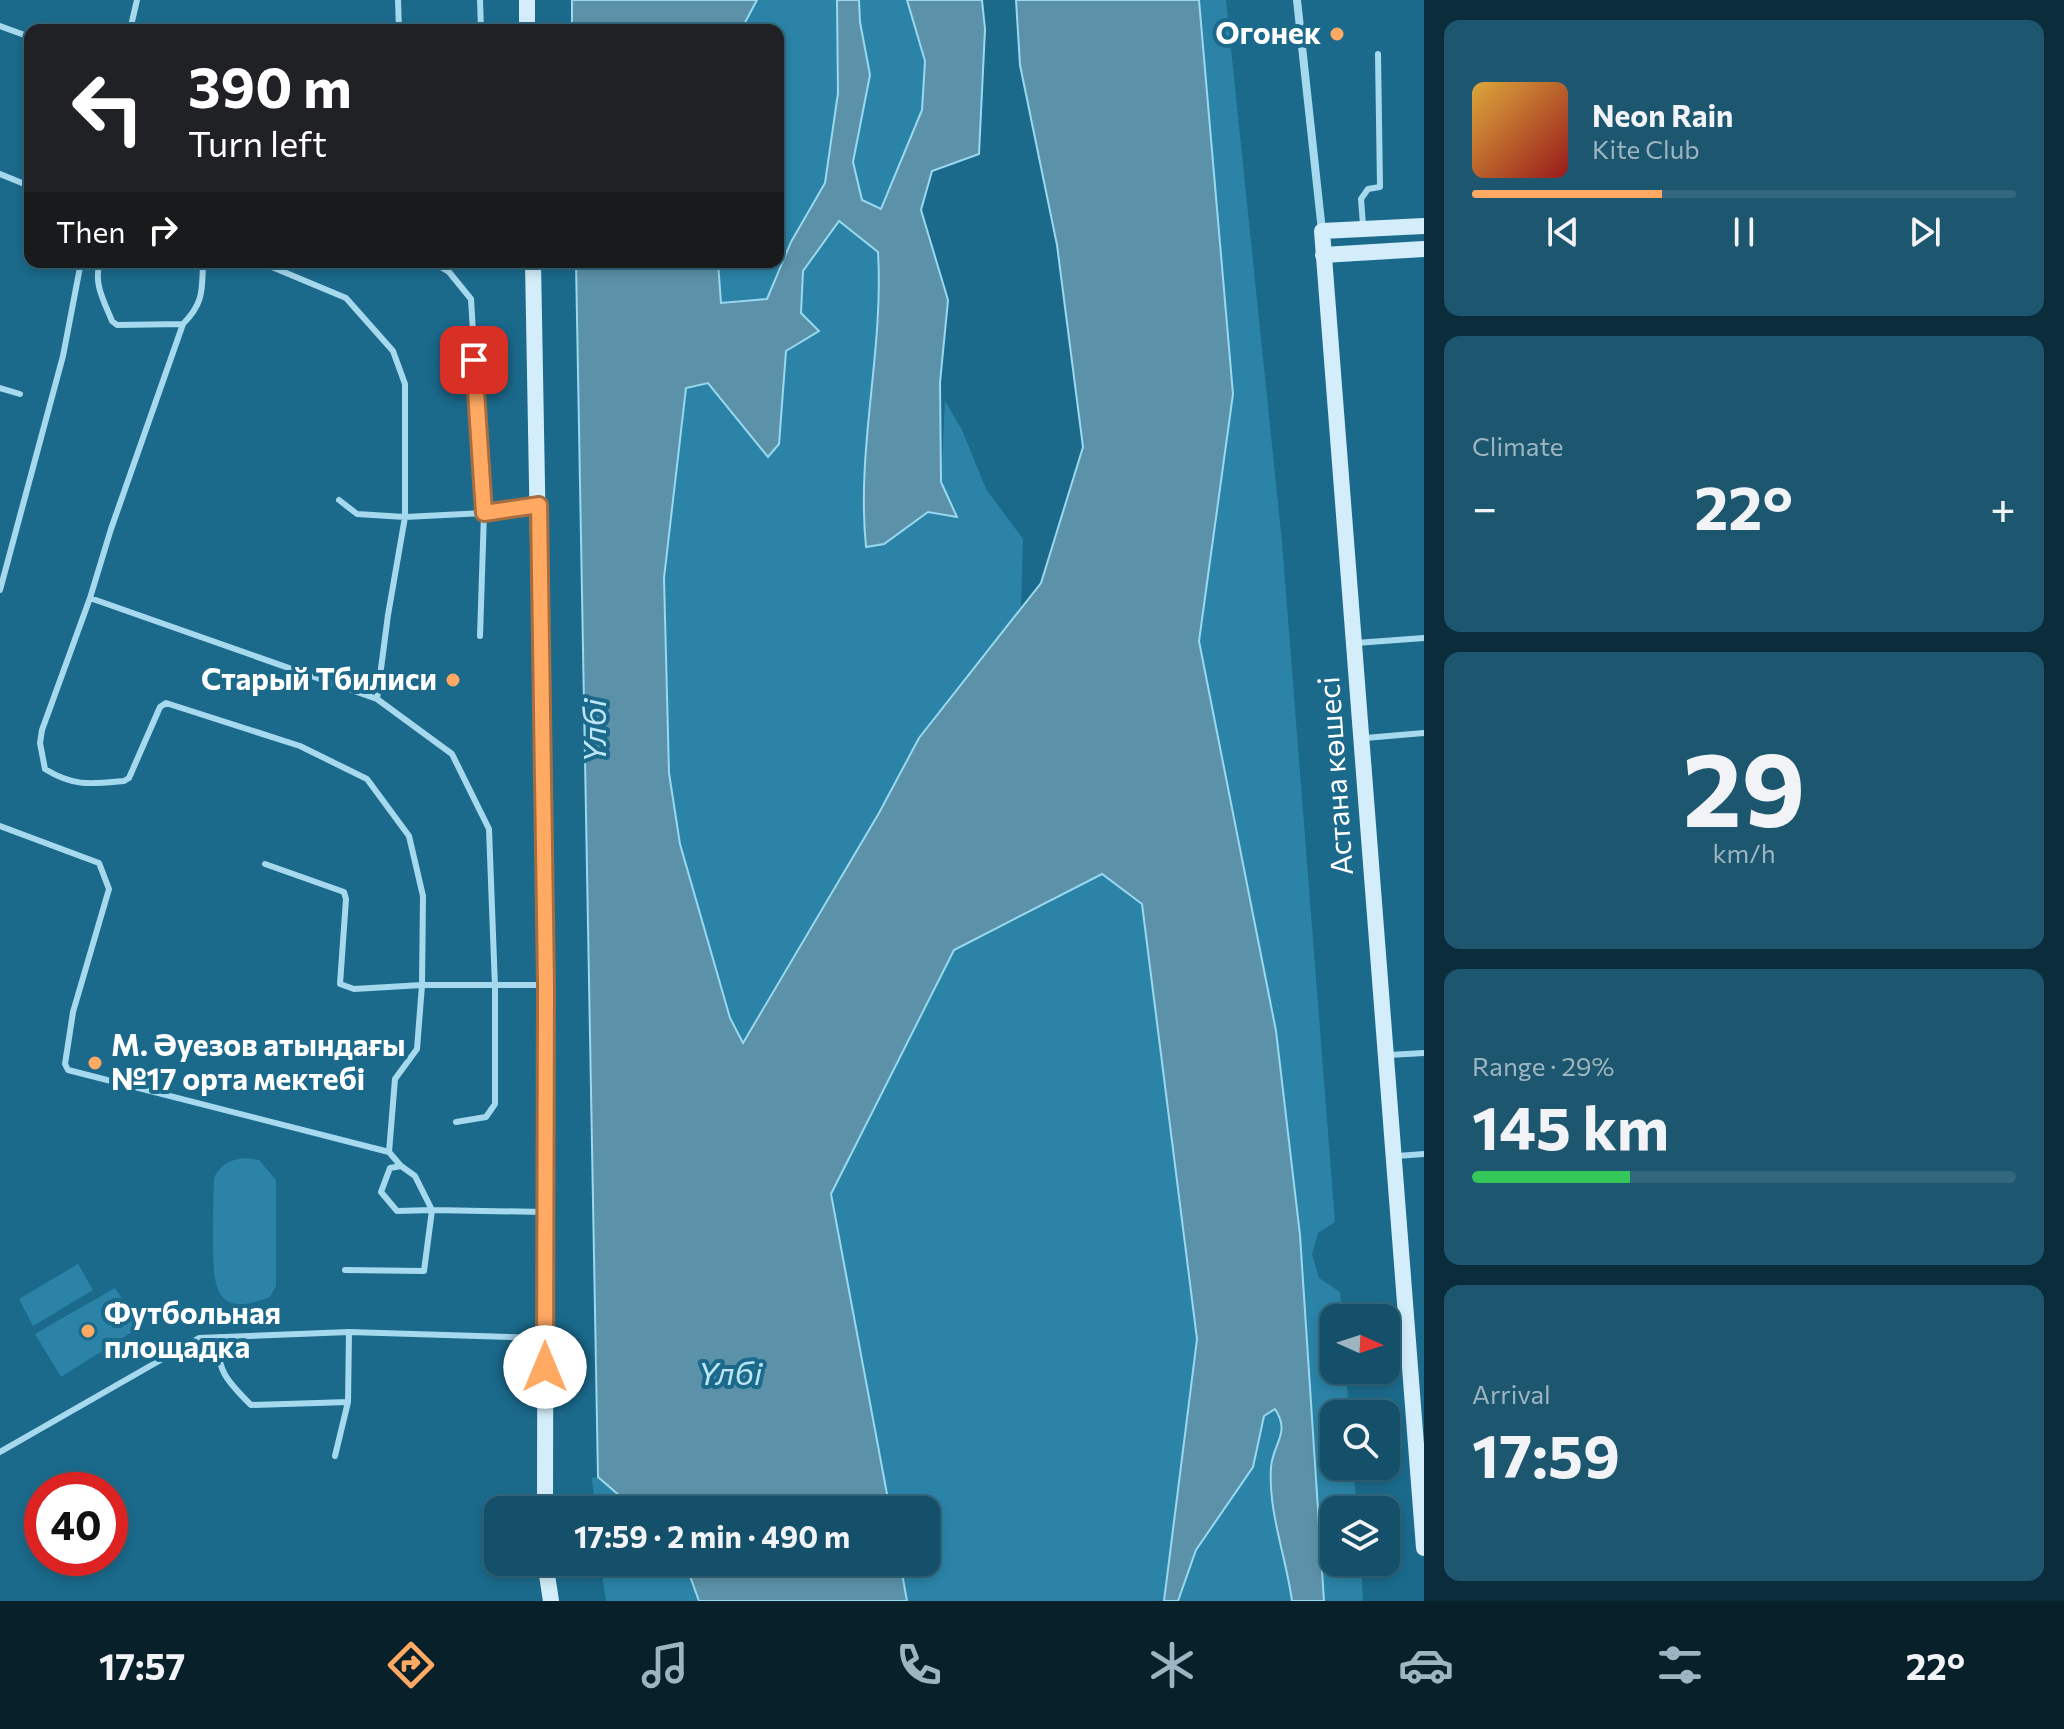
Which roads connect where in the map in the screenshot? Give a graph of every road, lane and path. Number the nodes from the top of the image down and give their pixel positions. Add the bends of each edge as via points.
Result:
1 (137, 0) edge
2 (398, 0) edge
3 (480, 0) edge
4 (527, 0) edge
5 (1297, 0) edge
6 (131, 24) edge
7 (399, 24) edge
8 (481, 24) edge
9 (527, 24) edge
10 (0, 26) edge
11 (24, 35) edge
12 (1378, 54) dead end
13 (0, 174) edge
14 (24, 184) edge
15 (1424, 226) edge
16 (1364, 229) junction
17 (1322, 231) junction
18 (1424, 249) edge
19 (1323, 255) junction
20 (80, 268) edge
21 (98, 268) edge
22 (203, 268) edge
23 (274, 268) edge
24 (443, 268) edge
25 (533, 268) edge
26 (183, 324) junction
27 (0, 388) edge
28 (20, 394) dead end
29 (339, 500) dead end
30 (539, 505) junction
31 (484, 513) junction
32 (405, 517) junction
33 (0, 590) edge
34 (90, 598) junction
35 (480, 636) dead end
36 (1424, 638) edge
37 (1354, 643) junction
38 (377, 699) junction
39 (1424, 733) edge
40 (1361, 739) junction
41 (0, 826) edge
42 (265, 864) dead end
43 (422, 985) junction
44 (546, 985) junction
45 (495, 987) junction
46 (1424, 1053) edge
47 (1386, 1055) junction
48 (456, 1122) dead end
49 (389, 1152) junction
50 (1424, 1154) edge
51 (1393, 1156) junction
52 (401, 1166) junction
53 (432, 1210) junction
54 (545, 1212) junction
55 (345, 1270) dead end
56 (349, 1332) junction
57 (220, 1337) junction
58 (544, 1338) junction
59 (348, 1402) junction
60 (0, 1452) edge
61 (1420, 1453) edge
62 (335, 1456) dead end
63 (545, 1496) edge
64 (1424, 1548) edge
65 (547, 1576) edge
66 (551, 1601) edge

1 - 6 lane
2 - 7 lane
3 - 8 lane
4 - 9 main road
5 - 17 street, Астана көшесі
10 - 11 lane
12 - 16 lane via 1380,187 1368,189 1361,199
13 - 14 lane
15 - 16 main road
16 - 17 main road
17 - 19 main road, Астана көшесі
18 - 19 main road
19 - 37 main road, Астана көшесі
20 - 33 lane via 63,356
21 - 26 lane via 97,282 117,325
22 - 26 lane via 196,311
23 - 32 lane via 346,298 393,351 405,384
24 - 31 lane via 471,299
25 - 30 main road
26 - 34 lane
27 - 28 lane
29 - 32 lane via 357,514
30 - 31 lane
30 - 44 main road
31 - 32 lane
31 - 35 lane
32 - 38 lane
34 - 38 lane
34 - 43 lane via 42,730 45,769 83,784 124,781 166,703 300,746 367,779 409,836 423,896
36 - 37 lane
37 - 40 main road, Астана көшесі
38 - 45 lane via 452,754 489,829
39 - 40 lane
40 - 47 main road, Астана көшесі
41 - 49 lane via 99,863 109,889 73,1012 68,1070
42 - 43 lane via 344,892 340,984 354,989
43 - 45 lane
43 - 49 lane via 417,1049 395,1079
44 - 45 lane
44 - 54 main road
45 - 48 lane via 495,1104 486,1117
46 - 47 lane
47 - 51 main road, Астана көшесі
49 - 52 lane
50 - 51 lane
51 - 61 main road, Астана көшесі
52 - 53 lane via 415,1176
52 - 53 lane via 390,1168 381,1192 397,1211
53 - 54 lane
53 - 55 lane via 424,1271
54 - 58 main road
56 - 57 lane
56 - 58 lane
56 - 59 lane
57 - 59 lane via 217,1354 227,1381 251,1405
57 - 60 lane via 199,1338
58 - 63 main road
59 - 62 lane
61 - 64 main road, Астана көшесі
65 - 66 main road

